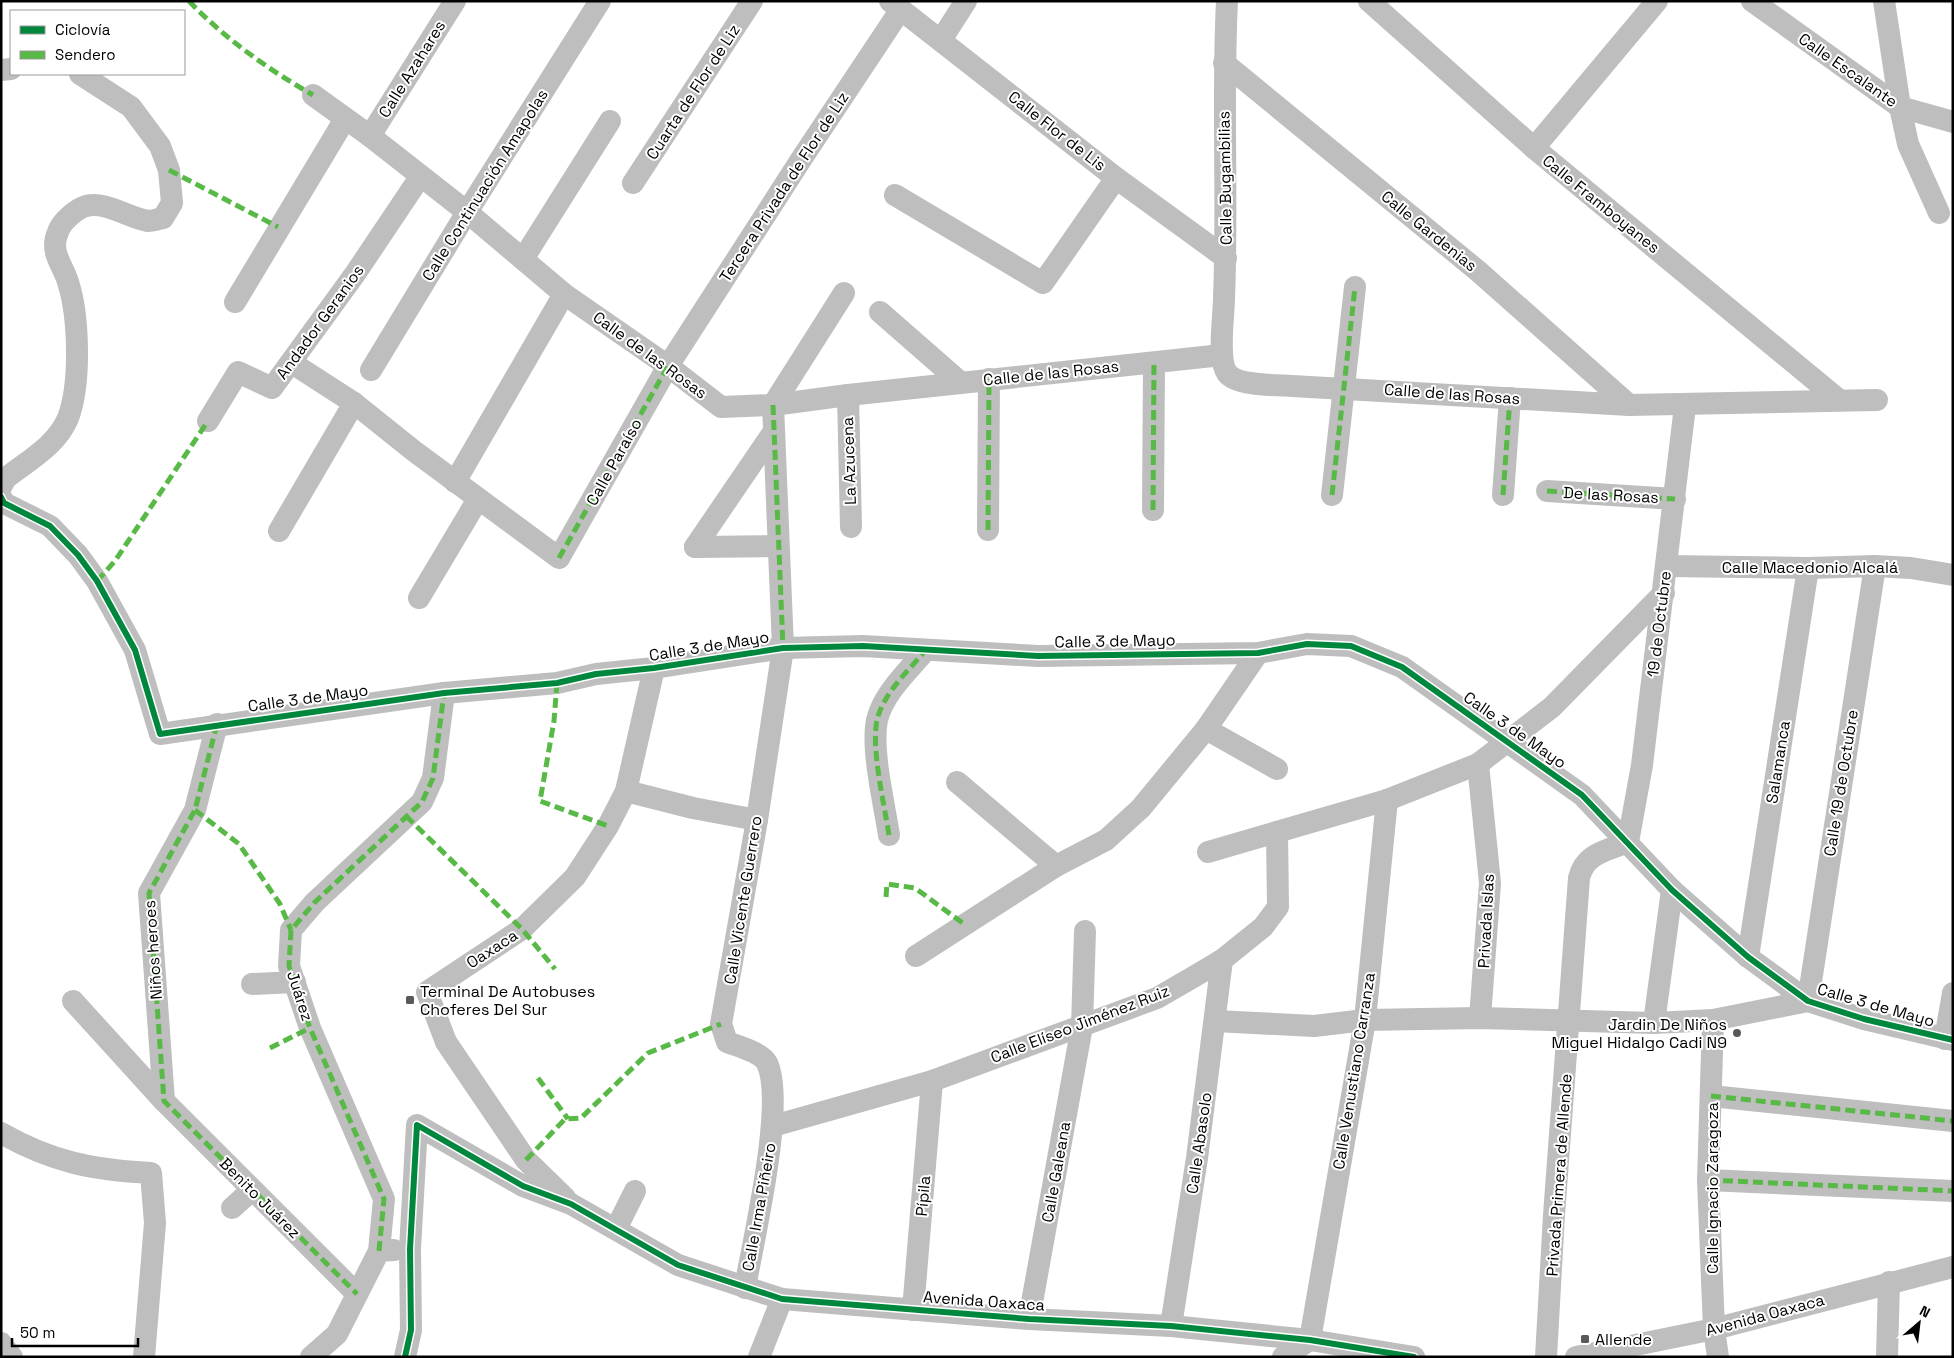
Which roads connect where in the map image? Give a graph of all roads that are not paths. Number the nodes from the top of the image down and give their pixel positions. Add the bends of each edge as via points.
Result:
1 (454, 1) edge
2 (600, 1) edge
3 (752, 1) edge
4 (966, 1) edge
5 (1227, 1) edge
6 (1369, 1) edge
7 (1657, 1) edge
8 (1752, 1) edge
9 (1884, 1) edge
10 (896, 5) edge
11 (941, 40) junction
12 (1224, 63) junction
13 (82, 75) edge
14 (313, 95) dead end
15 (1900, 107) junction
16 (344, 119) junction
17 (610, 121) dead end
18 (1953, 122) edge
19 (370, 136) junction
20 (1534, 148) junction
21 (420, 177) junction
22 (1116, 178) junction
23 (633, 183) dead end
24 (895, 195) dead end
25 (467, 212) junction
26 (1939, 213) dead end
27 (1226, 258) junction
28 (523, 259) junction
29 (1354, 287) dead end
30 (844, 293) dead end
31 (564, 294) junction
32 (235, 302) dead end
33 (880, 312) dead end
34 (1222, 355) junction
35 (292, 363) junction
36 (1154, 363) junction
37 (668, 366) junction
38 (372, 370) dead end
39 (989, 379) junction
40 (960, 382) junction
41 (1344, 387) junction
42 (848, 395) junction
43 (1510, 398) junction
44 (1838, 400) junction
45 (1877, 400) dead end
46 (354, 403) junction
47 (773, 405) junction
48 (1629, 405) junction
49 (1685, 406) junction
50 (208, 421) dead end
51 (774, 431) junction
52 (455, 482) junction
53 (1, 487) edge
54 (1547, 491) dead end
55 (1332, 495) dead end
56 (1503, 495) dead end
57 (1, 497) edge
58 (1675, 498) junction
59 (478, 499) junction
60 (1153, 510) dead end
61 (851, 528) dead end
62 (988, 530) dead end
63 (279, 531) dead end
64 (778, 546) junction
65 (1666, 566) junction
66 (1875, 566) junction
67 (1808, 568) junction
68 (1953, 576) edge
69 (1664, 593) junction
70 (420, 598) dead end
71 (783, 648) junction
72 (925, 651) junction
73 (1258, 653) junction
74 (654, 668) junction
75 (444, 692) junction
76 (217, 724) junction
77 (1206, 729) junction
78 (1508, 742) junction
79 (1478, 764) junction
80 (1277, 769) dead end
81 (957, 782) dead end
82 (626, 791) junction
83 (1387, 800) junction
84 (757, 820) junction
85 (1277, 832) junction
86 (889, 834) dead end
87 (1628, 842) junction
88 (1208, 852) dead end
89 (1056, 866) junction
90 (1672, 890) junction
91 (1085, 931) dead end
92 (916, 956) dead end
93 (1748, 957) junction
94 (1222, 960) junction
95 (295, 982) junction
96 (252, 984) dead end
97 (1953, 993) edge
98 (74, 1001) dead end
99 (1808, 1001) junction
100 (1480, 1018) junction
101 (1365, 1020) junction
102 (1713, 1020) junction
103 (1215, 1021) junction
104 (1570, 1021) junction
105 (1654, 1023) junction
106 (1082, 1026) junction
107 (1949, 1040) edge
108 (932, 1081) junction
109 (1711, 1096) junction
110 (164, 1101) junction
111 (1953, 1121) edge
112 (773, 1126) junction
113 (1, 1133) edge
114 (1708, 1180) junction
115 (252, 1190) junction
116 (1953, 1190) edge
117 (635, 1191) dead end
118 (571, 1204) junction
119 (232, 1208) dead end
120 (616, 1229) junction
121 (410, 1249) junction
122 (379, 1251) junction
123 (1953, 1267) edge
124 (1889, 1282) junction
125 (745, 1288) junction
126 (357, 1294) junction
127 (782, 1299) junction
128 (913, 1310) junction
129 (1029, 1319) junction
130 (1171, 1326) junction
131 (1714, 1329) junction
132 (1310, 1340) junction
133 (1, 1343) edge
134 (12, 1357) edge
135 (144, 1357) edge
136 (311, 1357) edge
137 (405, 1357) edge
138 (759, 1357) edge
139 (1283, 1357) edge
140 (1414, 1357) edge
141 (1546, 1357) edge
142 (1576, 1357) edge
143 (1718, 1357) edge
144 (1887, 1357) edge

1 - 19 street, Calle Azahares
2 - 25 street, Calle Continuación Amapolas
3 - 23 street, Cuarta de Flor de Liz
4 - 11 street
5 - 12 street, Calle Bugambilias
6 - 20 street, Calle Framboyanes
7 - 20 street
8 - 15 street, Calle Escalante
9 - 15 street
10 - 11 street, Calle Flor de Lis
10 - 37 street, Tercera Privada de Flor de Liz
11 - 22 street, Calle Flor de Lis
12 - 27 street, Calle Bugambilias
12 - 48 street, Calle Gardenias via 1478,272
13 - 53 street via 131,107 144,122 160,146 169,170 172,203 163,218 149,221 113,208 86,206 67,218 57,232 56,258 68,281 78,340 74,390 68,417 57,438 6,478
14 - 16 street, Calle de las Rosas
15 - 18 street, Calle Escalante
15 - 26 street via 1908,144
16 - 19 street, Calle de las Rosas
16 - 32 street
17 - 28 street
19 - 21 street, Calle de las Rosas
20 - 44 street, Calle Framboyanes
21 - 25 street, Calle de las Rosas
21 - 35 street, Andador Geranios
22 - 24 street via 1043,283
22 - 27 street, Calle Flor de Lis
25 - 28 street, Calle de las Rosas
25 - 38 street, Calle Continuación Amapolas
27 - 34 street, Calle Bugambilias
28 - 31 street, Calle de las Rosas
29 - 41 street
30 - 47 street
31 - 37 street, Calle de las Rosas
31 - 52 street
33 - 40 street
34 - 36 street, Calle de las Rosas
34 - 41 street, Calle de las Rosas via 1226,372 1232,379 1249,383
35 - 46 street
35 - 50 street, Andador Geranios via 272,388 238,372
36 - 39 street, Calle de las Rosas
36 - 60 street
37 - 47 street, Calle de las Rosas via 721,407
37 - 59 street, Calle Paraíso via 559,558
39 - 40 street, Calle de las Rosas
39 - 62 street
40 - 42 street, Calle de las Rosas
41 - 43 street, Calle de las Rosas
41 - 55 street
42 - 47 street, Calle de las Rosas
42 - 61 street, La Azucena
43 - 48 street, Calle de las Rosas
43 - 56 street
44 - 45 street, Calle de las Rosas
44 - 49 street, Calle de las Rosas
46 - 52 street
46 - 63 street
47 - 51 street, Calle Vicente Guerrero
48 - 49 street, Calle de las Rosas
49 - 58 street, 19 de Octubre
51 - 64 street, Calle Vicente Guerrero
51 - 64 street via 695,547
52 - 59 street
54 - 58 street, De las Rosas
57 - 76 street, Calle 3 de Mayo via 4,503 50,526 97,581 135,650 160,734
58 - 65 street, 19 de Octubre
59 - 70 street
64 - 71 street, Calle Vicente Guerrero
65 - 67 street, Calle Macedonio Alcalá
65 - 69 street, 19 de Octubre
66 - 67 street, Calle Macedonio Alcalá
66 - 68 street, Calle Macedonio Alcalá via 1911,568
66 - 99 street, Calle 19 de Octubre
67 - 93 street, Salamanca
69 - 78 street via 1552,707
69 - 87 street, 19 de Octubre via 1642,765
71 - 72 street, Calle 3 de Mayo via 864,646
71 - 74 street, Calle 3 de Mayo
71 - 84 street, Calle Vicente Guerrero
72 - 73 street, Calle 3 de Mayo via 1038,656
72 - 86 street via 890,693 877,720 876,746
73 - 77 street
73 - 78 street, Calle 3 de Mayo via 1307,644 1351,646 1402,667
74 - 75 street, Calle 3 de Mayo via 596,674 556,683
74 - 82 street, Oaxaca
75 - 76 street, Calle 3 de Mayo
75 - 95 street, Juárez via 433,778 422,802 315,902 291,930 290,966
76 - 110 street, Niños heroes via 195,810 148,893
77 - 80 street
77 - 89 street via 1140,808 1113,834
78 - 79 street
78 - 87 street, Calle 3 de Mayo via 1582,795
79 - 83 street
79 - 100 street, Privada Islas via 1490,883
81 - 89 street
82 - 84 street
82 - 118 street, Oaxaca via 608,826 575,876 522,929 427,992 446,1042 526,1160
83 - 85 street
83 - 101 street, Calle Venustiano Carranza
84 - 112 street, Calle Vicente Guerrero via 721,1024 727,1042 760,1056 767,1063
85 - 88 street
85 - 94 street, Calle Elíseo Jiménez Ruiz via 1278,907 1263,927
87 - 90 street, Calle 3 de Mayo
87 - 104 street, Privada Primera de Allende via 1599,854 1582,866
89 - 92 street
90 - 93 street, Calle 3 de Mayo
90 - 105 street
91 - 106 street, Calle Galeana
93 - 99 street, Calle 3 de Mayo
94 - 103 street, Calle Abasolo
94 - 106 street, Calle Elíseo Jiménez Ruiz via 1157,998
95 - 96 street
95 - 122 street, Juárez via 310,1028 384,1199
97 - 107 street
98 - 110 street, Benito Juárez
99 - 102 street
99 - 107 street, Calle 3 de Mayo
100 - 101 street
100 - 104 street
101 - 103 street via 1314,1026
101 - 132 street, Calle Venustiano Carranza
102 - 105 street
102 - 109 street, Calle Ignacio Zaragoza
103 - 130 street, Calle Abasolo
104 - 105 street
104 - 141 street, Privada Primera de Allende
106 - 108 street, Calle Elíseo Jiménez Ruiz
106 - 129 street, Calle Galeana
108 - 112 street, Calle Elíseo Jiménez Ruiz
108 - 128 street, Pípila
109 - 111 street
109 - 114 street, Calle Ignacio Zaragoza
110 - 115 street, Benito Juárez
112 - 125 street, Calle Irma Piñeiro
113 - 135 street via 39,1154 70,1163 112,1171 151,1173 154,1223
114 - 116 street
114 - 131 street, Calle Ignacio Zaragoza
115 - 119 street
115 - 126 street, Benito Juárez
117 - 120 street
118 - 120 street, Avenida Oaxaca
118 - 121 street via 522,1186 417,1125
120 - 125 street, Avenida Oaxaca via 678,1265
121 - 122 street
121 - 137 street via 411,1330
122 - 126 street
123 - 124 street, Avenida Oaxaca
124 - 131 street, Avenida Oaxaca
124 - 144 street
125 - 127 street, Avenida Oaxaca
126 - 136 street via 338,1334
127 - 128 street, Avenida Oaxaca
127 - 138 street
128 - 129 street, Avenida Oaxaca
129 - 130 street, Avenida Oaxaca
130 - 132 street, Avenida Oaxaca
131 - 142 street, Avenida Oaxaca
131 - 143 street, Calle Ignacio Zaragoza
132 - 139 street
132 - 140 street, Avenida Oaxaca
133 - 134 street

